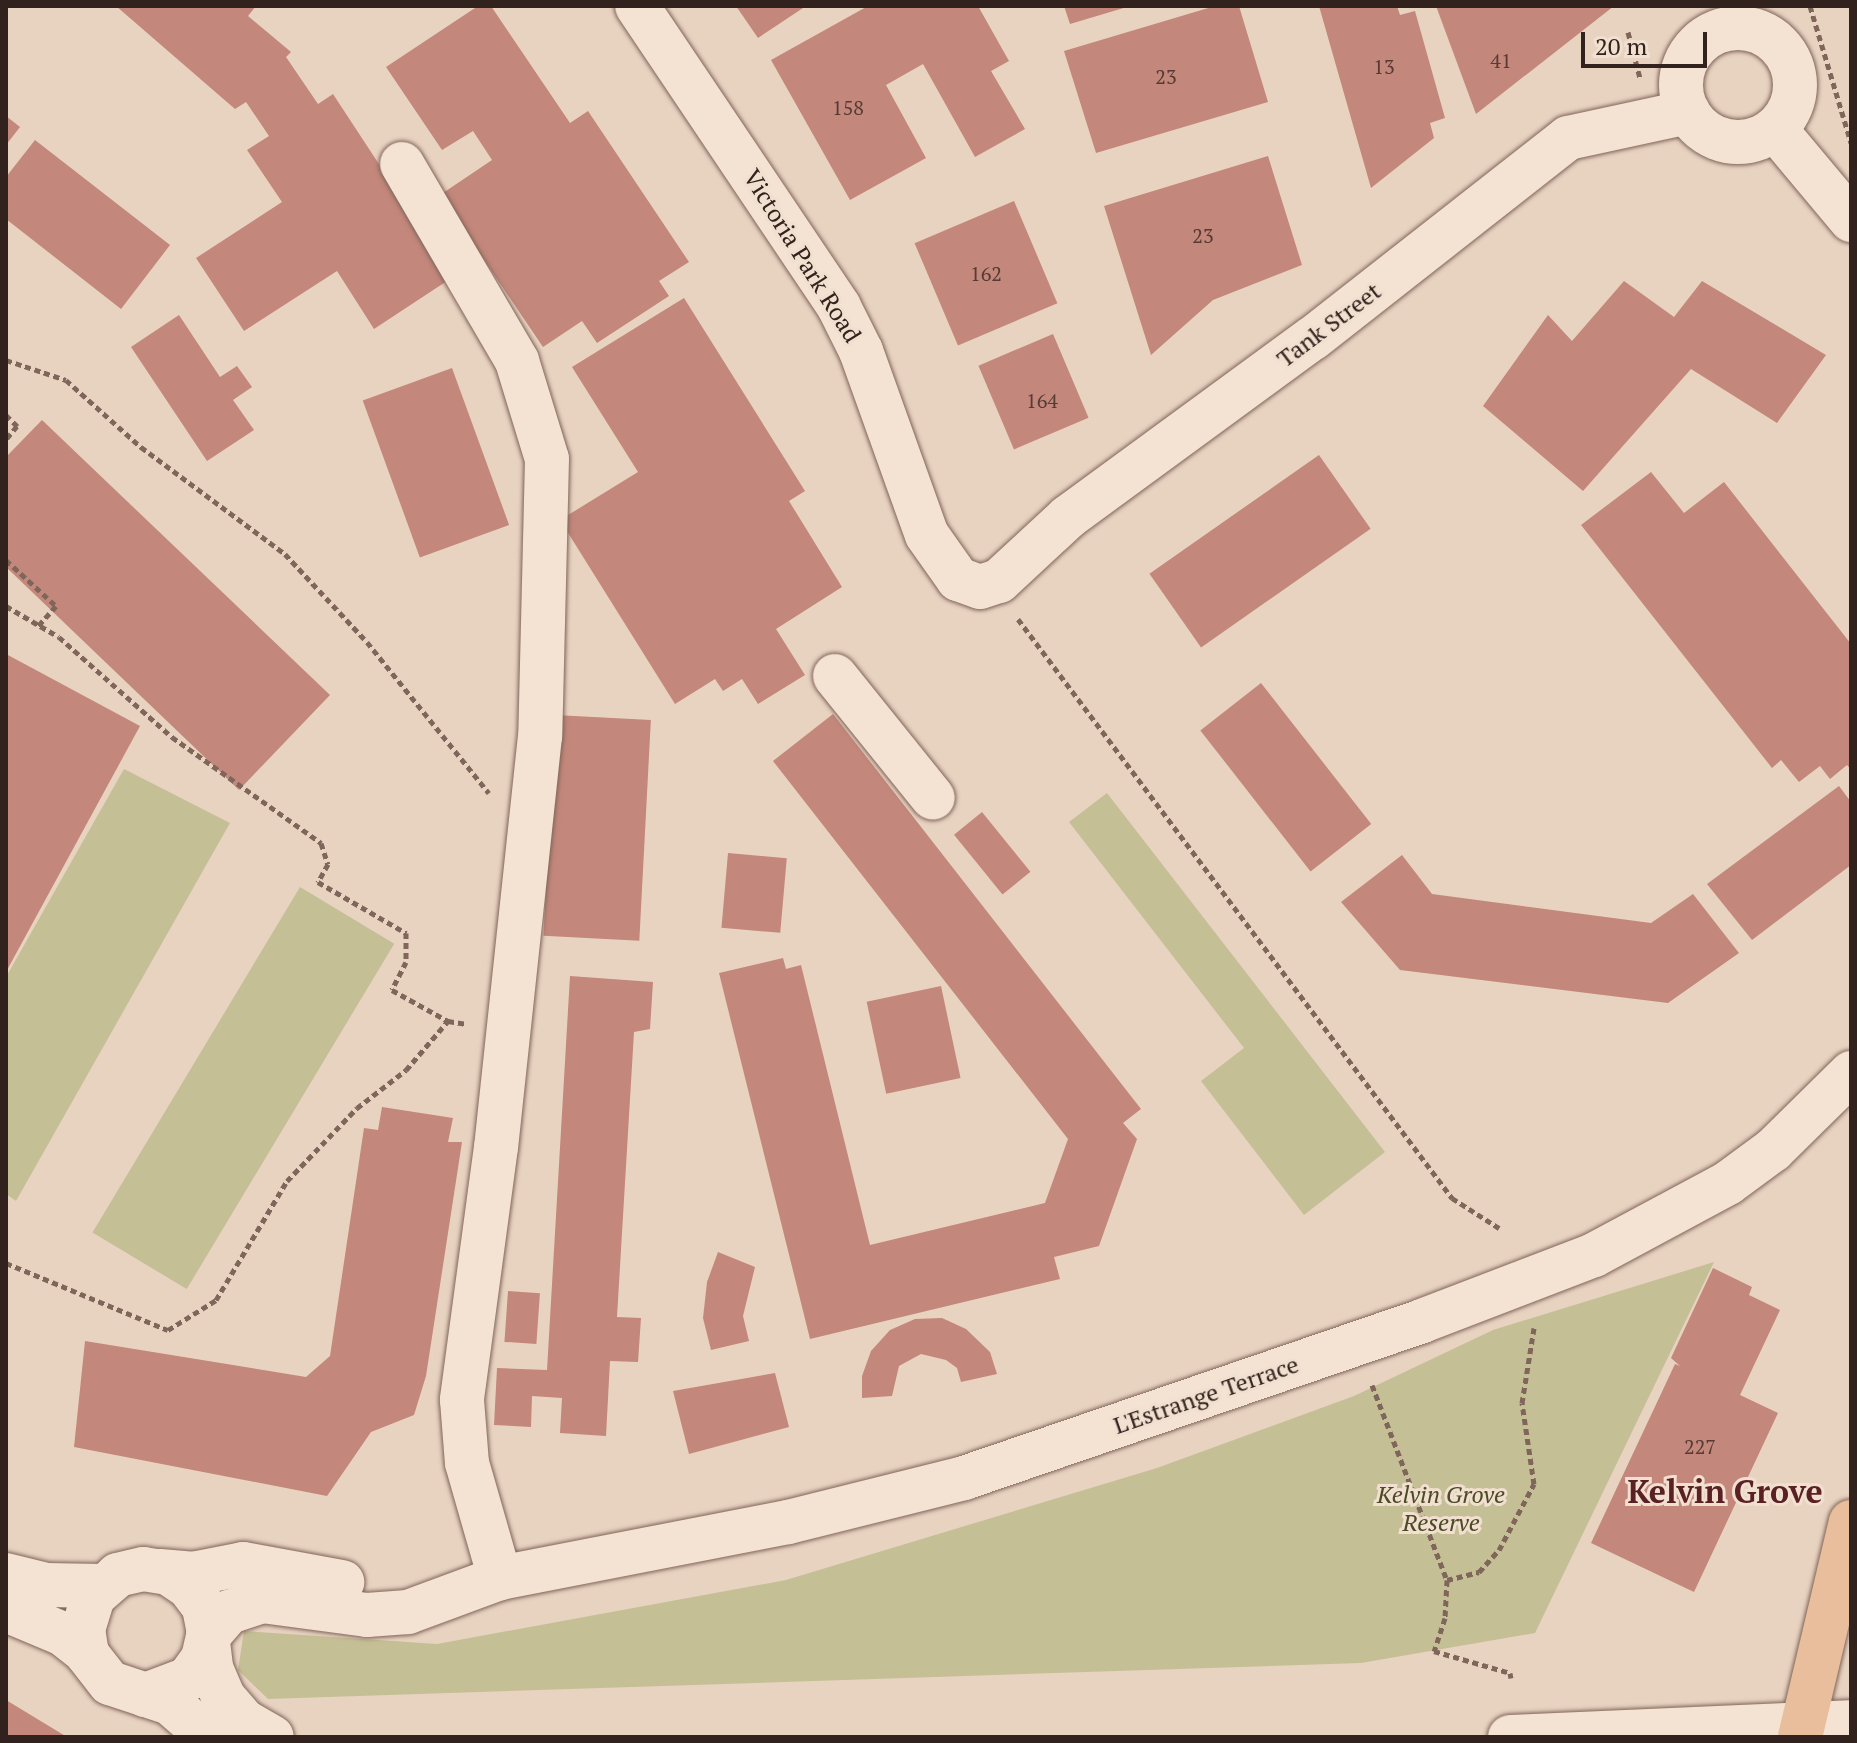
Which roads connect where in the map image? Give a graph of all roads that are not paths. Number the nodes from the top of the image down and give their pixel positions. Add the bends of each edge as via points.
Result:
1 (637, 6) edge
2 (1737, 17) edge
3 (1688, 112) junction
4 (1775, 129) junction
5 (402, 164) dead end
6 (1851, 220) edge
7 (992, 585) joint
8 (835, 676) dead end
9 (933, 798) dead end
10 (1851, 1073) edge
11 (1851, 1522) edge
12 (160, 1571) junction
13 (6, 1575) edge
14 (500, 1578) junction
15 (103, 1586) junction
16 (6, 1610) edge
17 (208, 1639) junction
18 (87, 1653) junction
19 (145, 1695) junction
20 (1851, 1722) edge
21 (1801, 1731) edge
22 (209, 1737) edge
23 (272, 1737) edge
24 (1510, 1737) edge

1 - 7 street, Victoria Park Road via 850,328 918,514 939,555 958,579
2 - 3 street via 1689,56 1682,74
2 - 4 street via 1770,39 1792,65 1793,100
3 - 4 street via 1697,126 1727,141 1744,142
3 - 7 street, Tank Street via 1568,138 1313,338 1068,517
4 - 6 street
5 - 14 street via 517,361 547,459 540,736 461,1423 470,1476
8 - 9 street
10 - 14 street, L'Estrange Terrace via 1773,1150 1688,1209 1594,1255 1422,1321 897,1497
11 - 21 main road
12 - 14 street, L'Estrange Terrace via 192,1574 243,1564 384,1586
12 - 15 street, L'Estrange Terrace via 134,1570
12 - 17 street via 195,1593 207,1616
13 - 15 street, L'Estrange Terrace via 46,1585
14 - 17 street, L'Estrange Terrace via 398,1613 367,1615 279,1601 255,1603 225,1615
15 - 18 street via 86,1613
16 - 18 street via 63,1634
17 - 19 street, L'Estrange Terrace via 188,1679
17 - 23 street via 211,1668 224,1698 244,1721
18 - 19 street via 110,1683
19 - 22 street via 182,1710
20 - 21 street
21 - 24 street

